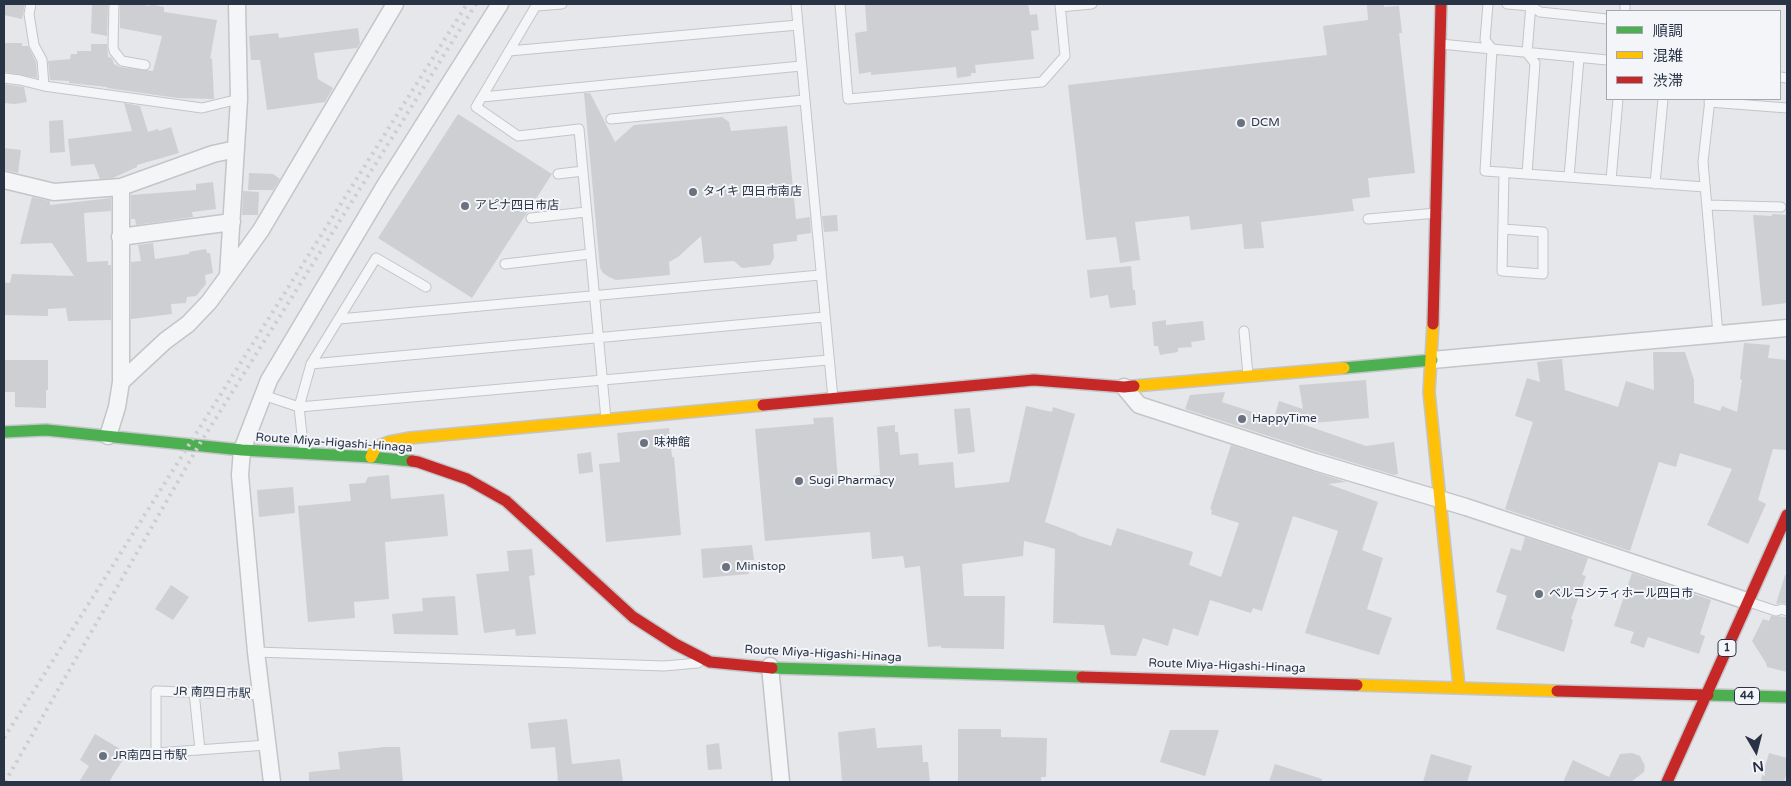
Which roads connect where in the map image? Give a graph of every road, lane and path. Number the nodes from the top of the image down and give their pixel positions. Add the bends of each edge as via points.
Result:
1 (31, 4) edge
2 (114, 4) edge
3 (237, 4) edge
4 (394, 4) edge
5 (500, 4) edge
6 (562, 4) edge
7 (796, 4) edge
8 (840, 4) edge
9 (1092, 4) edge
10 (1441, 4) edge
11 (1488, 4) edge
12 (1507, 4) edge
13 (536, 5) edge
14 (1531, 5) edge
15 (1060, 6) edge
16 (1606, 19) edge
17 (798, 25) junction
18 (1440, 44) junction
19 (1492, 49) junction
20 (510, 51) junction
21 (1527, 53) junction
22 (1579, 58) junction
23 (1606, 60) edge
24 (145, 65) dead end
25 (801, 66) junction
26 (4, 78) edge
27 (44, 86) junction
28 (482, 97) junction
29 (238, 99) junction
30 (804, 100) junction
31 (1618, 100) edge
32 (1663, 100) edge
33 (1709, 100) edge
34 (1787, 108) edge
35 (611, 119) dead end
36 (236, 149) junction
37 (582, 171) junction
38 (1504, 172) junction
39 (558, 174) dead end
40 (1527, 174) junction
41 (1569, 177) junction
42 (4, 180) edge
43 (1611, 180) junction
44 (1654, 184) junction
45 (121, 187) junction
46 (1705, 187) junction
47 (1707, 206) junction
48 (1781, 207) dead end
49 (586, 212) junction
50 (1437, 213) junction
51 (531, 218) dead end
52 (1368, 219) dead end
53 (232, 222) junction
54 (1503, 229) junction
55 (120, 237) junction
56 (590, 254) junction
57 (505, 264) dead end
58 (820, 275) junction
59 (228, 276) junction
60 (426, 286) dead end
61 (594, 296) junction
62 (824, 317) junction
63 (339, 319) junction
64 (1787, 328) edge
65 (1244, 331) dead end
66 (1718, 334) junction
67 (598, 338) junction
68 (828, 360) junction
69 (1432, 360) junction
70 (311, 364) junction
71 (1248, 375) junction
72 (602, 380) junction
73 (121, 382) junction
74 (1124, 387) junction
75 (263, 395) junction
76 (833, 399) junction
77 (299, 407) junction
78 (606, 421) junction
79 (4, 432) edge
80 (108, 436) junction
81 (242, 450) junction
82 (304, 453) junction
83 (371, 457) junction
84 (1439, 500) junction
85 (1787, 514) edge
86 (1747, 601) junction
87 (1787, 611) edge
88 (256, 652) junction
89 (710, 662) junction
90 (770, 666) junction
91 (1458, 687) junction
92 (194, 692) junction
93 (262, 695) junction
94 (1708, 695) junction
95 (1787, 697) edge
96 (267, 745) junction
97 (200, 750) junction
98 (272, 782) edge
99 (781, 782) edge
100 (1667, 782) edge

1 - 27 lane via 29,14 34,45 42,60
2 - 24 lane via 114,51 122,62
3 - 29 street
4 - 59 street via 261,230
5 - 75 street via 384,187
6 - 13 lane
7 - 17 lane
8 - 15 lane via 848,99 1042,82 1065,56
9 - 15 lane
10 - 18 main road
11 - 19 lane via 1484,40
12 - 14 lane
13 - 20 lane
14 - 16 lane via 1540,12
14 - 21 lane
17 - 20 lane
17 - 25 lane
18 - 19 lane
18 - 50 main road
19 - 21 lane
19 - 38 lane via 1484,170
20 - 28 lane
21 - 22 lane
21 - 40 lane via 1535,63
22 - 23 lane
22 - 41 lane
25 - 28 lane
25 - 30 lane
26 - 27 lane
27 - 29 lane via 202,108
28 - 37 lane via 476,107 518,136 579,129
29 - 36 street
30 - 35 lane
30 - 58 lane
31 - 43 lane
32 - 44 lane
33 - 34 lane
33 - 46 lane via 1703,162
36 - 45 street
36 - 53 street
37 - 39 lane
37 - 49 lane
38 - 40 lane
38 - 54 lane
40 - 41 lane
41 - 43 lane
42 - 45 street via 54,192
43 - 44 lane
44 - 46 lane
45 - 55 street
46 - 47 lane
47 - 48 lane
47 - 66 lane
49 - 51 lane
49 - 56 lane
50 - 52 lane
50 - 69 main road
53 - 55 street
53 - 59 street
54 - 54 lane via 1502,271 1544,274 1544,232
55 - 73 street
56 - 57 lane
56 - 61 lane
58 - 61 lane
58 - 62 lane
59 - 73 street via 188,324
60 - 63 lane via 376,258
61 - 63 lane
61 - 67 lane
62 - 67 lane
62 - 68 lane
63 - 70 lane
64 - 66 street
65 - 71 lane
66 - 69 street
67 - 70 lane
67 - 72 lane
68 - 72 lane
68 - 76 lane
69 - 71 main road
69 - 84 main road via 1429,392
70 - 77 lane
71 - 74 main road
72 - 77 lane
72 - 78 lane
73 - 80 street
74 - 76 main road via 1034,380
74 - 84 street via 1139,405
75 - 77 lane
75 - 81 street
76 - 78 main road
77 - 82 lane
78 - 83 main road via 410,438 376,447
79 - 80 main road, Route Miya-Higashi-Hinaga via 46,430
80 - 81 main road, Route Miya-Higashi-Hinaga
81 - 82 main road, Route Miya-Higashi-Hinaga
81 - 88 street via 240,475
82 - 83 main road, Route Miya-Higashi-Hinaga
83 - 89 main road, Route Miya-Higashi-Hinaga via 418,462 467,479 506,501 633,617
84 - 86 street
84 - 91 main road
85 - 86 main road, 1
86 - 87 lane
86 - 94 main road, 1
88 - 89 lane via 664,666
88 - 93 street
89 - 90 main road, Route Miya-Higashi-Hinaga
90 - 91 main road, Route Miya-Higashi-Hinaga
90 - 99 street
91 - 94 main road, Route Miya-Higashi-Hinaga
92 - 93 lane, JR 南四日市駅
92 - 97 lane
92 - 97 lane, JR 南四日市駅 via 156,691 156,753
93 - 96 street
94 - 95 main road, 44
94 - 100 main road, 1
96 - 97 lane, JR 南四日市駅
96 - 98 street

